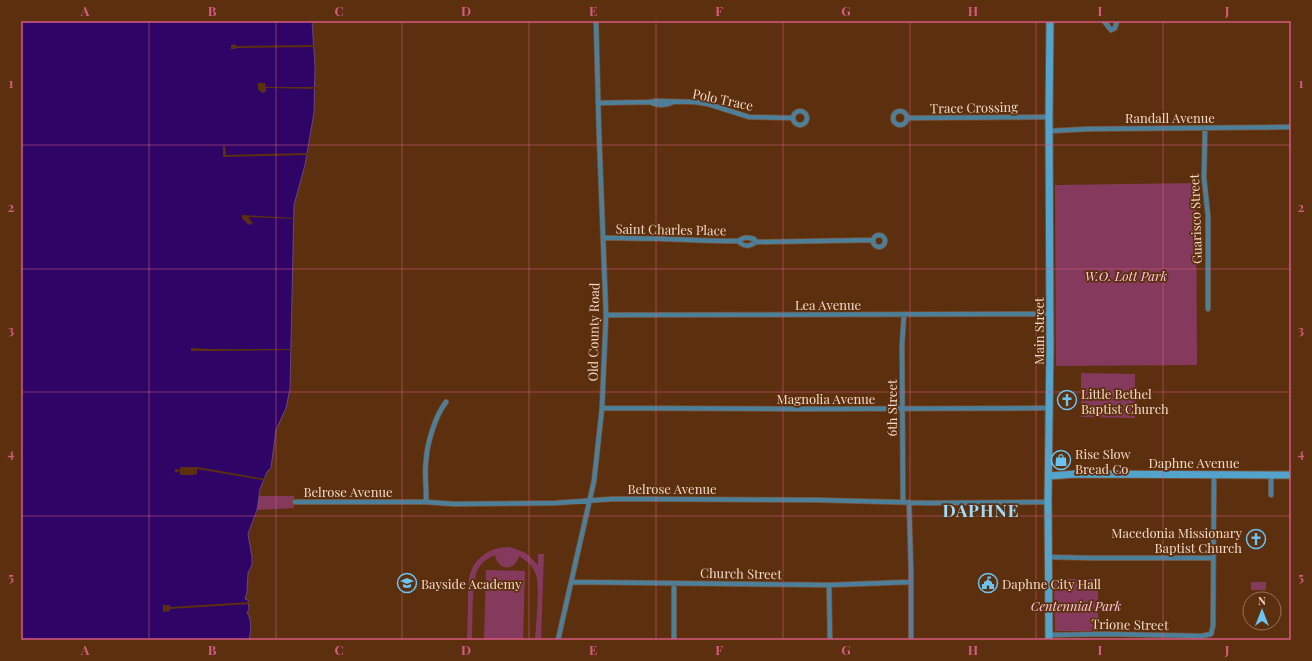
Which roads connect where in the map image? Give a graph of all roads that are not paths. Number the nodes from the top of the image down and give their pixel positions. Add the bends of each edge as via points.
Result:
1 (596, 21) edge
2 (1050, 21) edge
3 (1104, 21) edge
4 (1117, 21) edge
5 (598, 103) junction
6 (1045, 117) junction
7 (793, 118) dead end
8 (907, 118) dead end
9 (1291, 127) edge
10 (1205, 128) junction
11 (1049, 131) junction
12 (604, 238) junction
13 (873, 240) dead end
14 (738, 241) junction
15 (756, 242) junction
16 (1208, 309) dead end
17 (1050, 313) junction
18 (904, 314) junction
19 (606, 315) junction
20 (446, 402) dead end
21 (602, 408) junction
22 (1050, 408) junction
23 (903, 409) junction
24 (1214, 475) junction
25 (1271, 475) junction
26 (1291, 475) edge
27 (1049, 476) junction
28 (1271, 495) dead end
29 (295, 502) dead end
30 (426, 502) junction
31 (590, 502) junction
32 (903, 502) junction
33 (909, 502) junction
34 (1048, 502) junction
35 (1048, 557) junction
36 (1213, 558) junction
37 (572, 582) junction
38 (911, 582) junction
39 (674, 583) junction
40 (830, 585) junction
41 (1049, 638) edge
42 (558, 640) edge
43 (674, 640) edge
44 (830, 640) edge
45 (911, 640) edge

1 - 5 street, Old County Road
2 - 6 main road, Main Street
3 - 4 street via 1111,30 1115,28
5 - 7 street, Polo Trace via 694,102 749,118
5 - 12 street, Old County Road
6 - 8 street, Trace Crossing
6 - 11 main road, Main Street
9 - 10 street, Randall Avenue
10 - 11 street, Randall Avenue
10 - 16 street, Guarisco Street
11 - 17 main road, Main Street
12 - 14 street, Saint Charles Place
12 - 19 street, Old County Road
13 - 15 street, Saint Charles Place
14 - 15 street, Saint Charles Place via 747,246
14 - 15 street, Saint Charles Place via 748,237
17 - 18 street, Lea Avenue
17 - 22 main road, Main Street
18 - 19 street, Lea Avenue
18 - 23 street, 6th Street
19 - 21 street, Old County Road
20 - 30 street via 436,418 427,453
21 - 23 street, Magnolia Avenue
21 - 31 street, Old County Road
22 - 23 street, Magnolia Avenue
22 - 27 main road, Main Street
23 - 32 street, 6th Street
24 - 25 main road, Daphne Avenue
24 - 27 main road, Daphne Avenue
24 - 36 street
25 - 26 main road, Daphne Avenue
25 - 28 street
27 - 34 main road, Main Street
29 - 30 street, Belrose Avenue
30 - 31 street, Belrose Avenue
31 - 32 street, Belrose Avenue via 646,499
31 - 37 street, Old County Road
32 - 33 street, Belrose Avenue
33 - 34 street, Belrose Avenue
33 - 38 street
34 - 35 main road, Main Street
35 - 36 street
35 - 41 main road, Main Street
36 - 41 street, Trione Street via 1211,634 1113,634
37 - 39 street, Church Street
37 - 42 street, Old County Road
38 - 40 street, Church Street
38 - 45 street
39 - 40 street, Church Street
39 - 43 street
40 - 44 street

